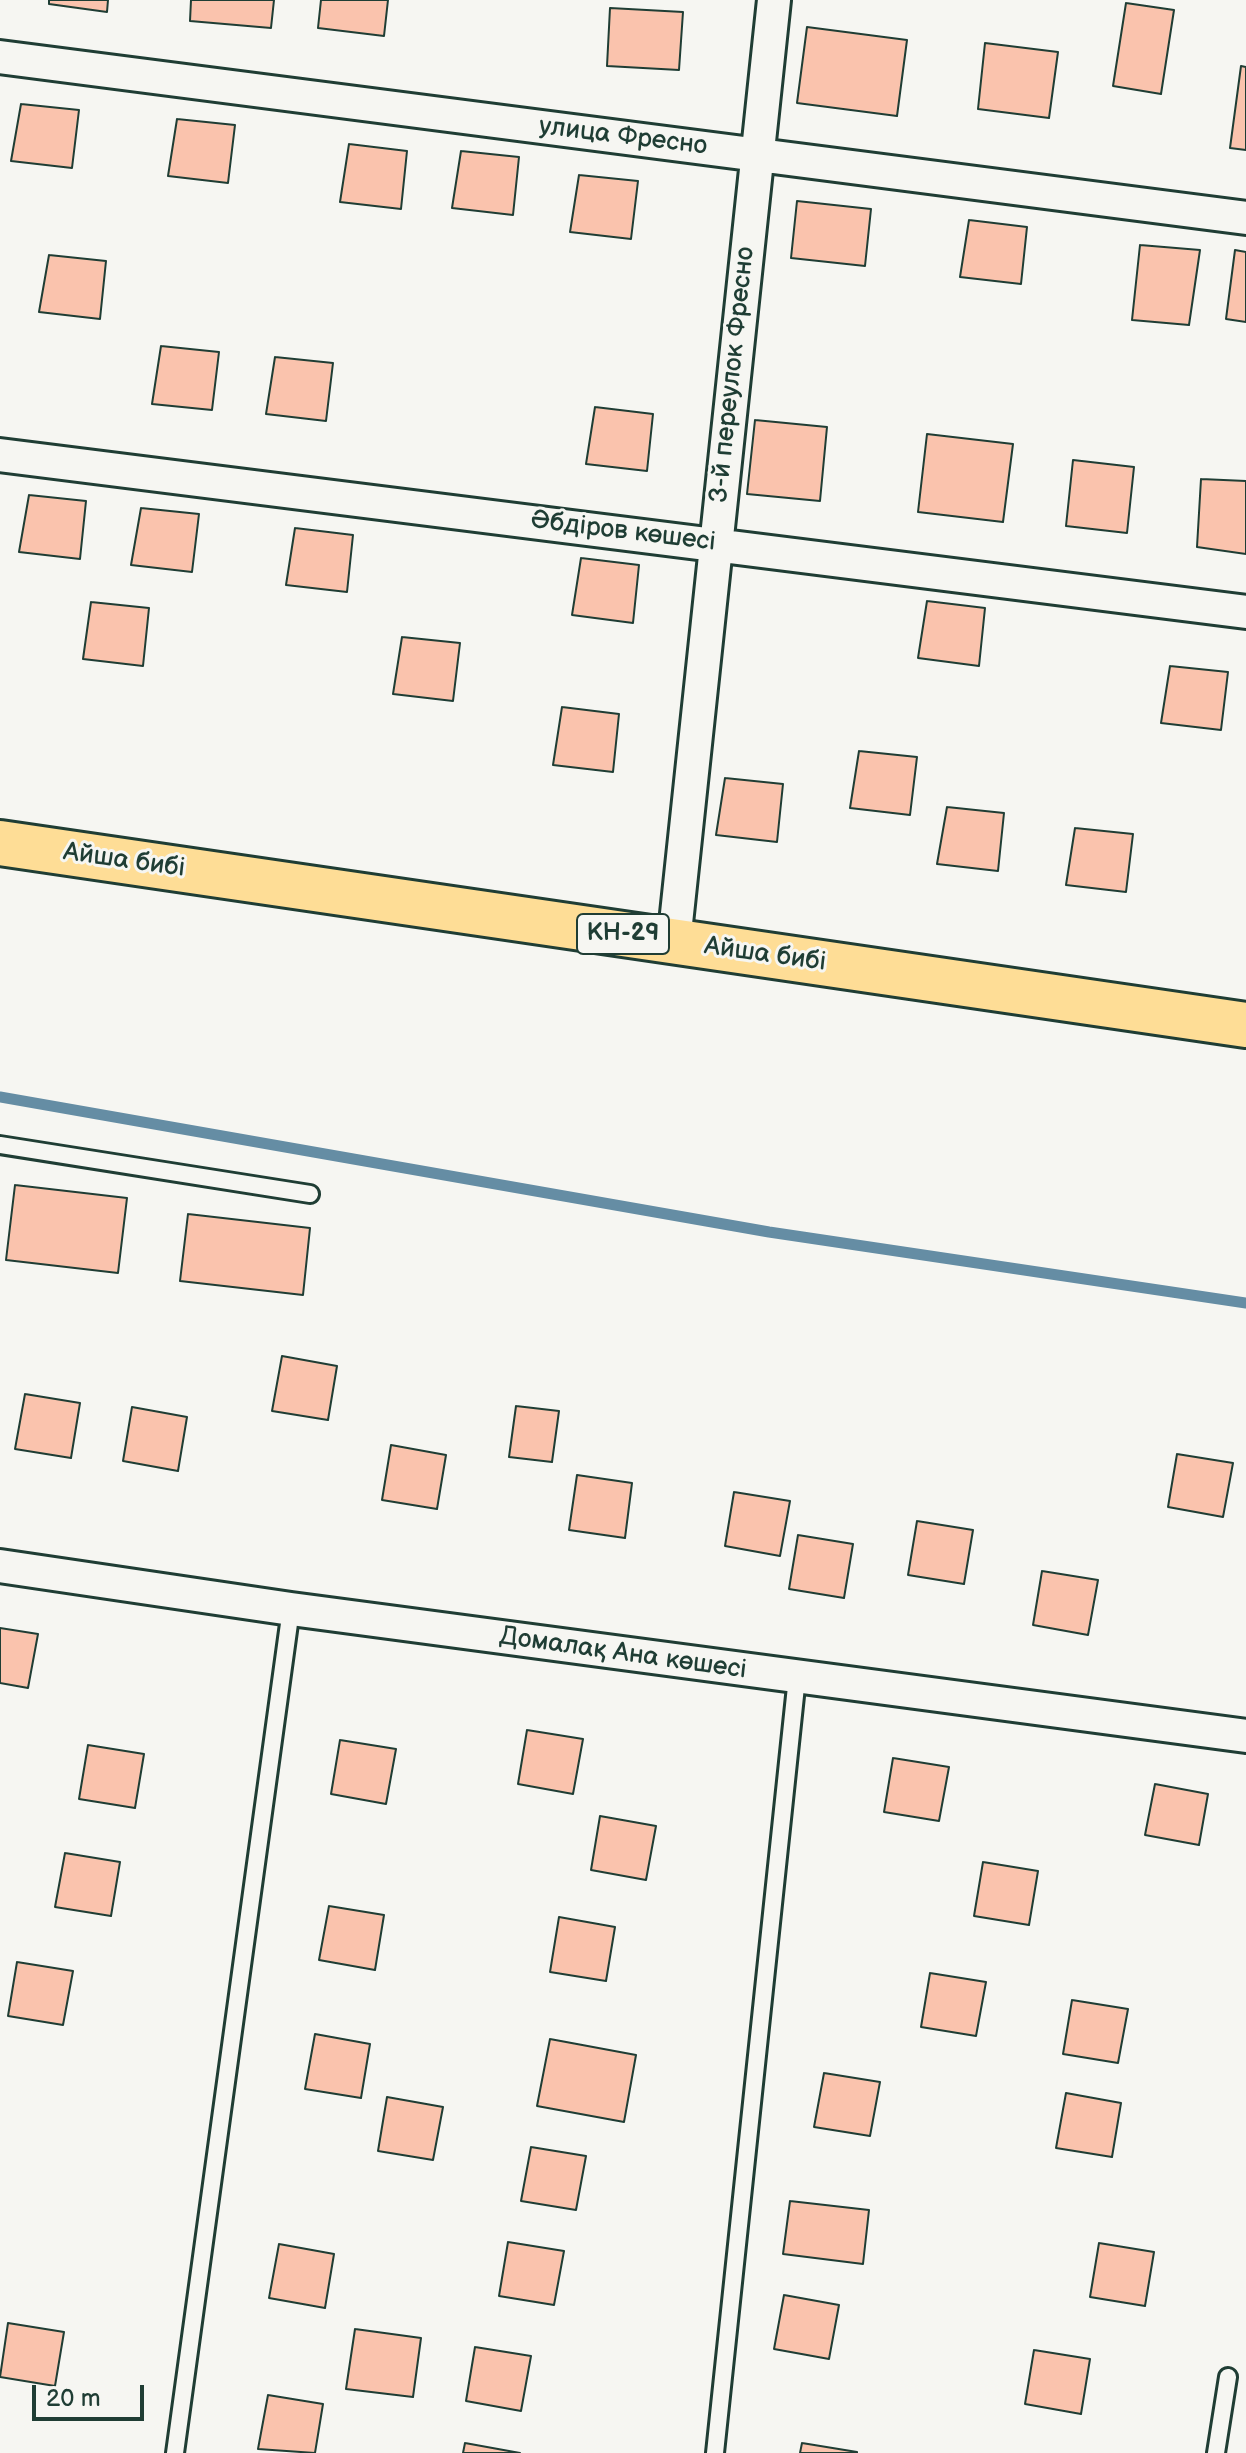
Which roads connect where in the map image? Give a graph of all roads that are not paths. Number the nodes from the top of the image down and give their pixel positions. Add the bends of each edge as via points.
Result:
1 (774, 0) edge
2 (0, 57) edge
3 (758, 155) junction
4 (1246, 218) edge
5 (0, 455) edge
6 (714, 543) junction
7 (1246, 612) edge
8 (0, 843) edge
9 (674, 942) junction
10 (1246, 1025) edge
11 (0, 1145) edge
12 (310, 1194) dead end
13 (0, 1566) edge
14 (291, 1609) junction
15 (797, 1677) junction
16 (1246, 1736) edge
17 (1228, 2377) dead end
18 (175, 2453) edge
19 (715, 2453) edge
20 (1216, 2453) edge

1 - 3 street, 3-й переулок Фресно
2 - 3 street, улица Фресно
3 - 4 street, улица Фресно
3 - 6 street, 3-й переулок Фресно
5 - 6 street, Әбдіров көшесі
6 - 7 street, Әбдіров көшесі
6 - 9 street, 3-й переулок Фресно
8 - 9 main road, Айша бибі / КН-29
9 - 10 main road, Айша бибі / КН-29
11 - 12 lane
13 - 14 street, Домалақ Ана көшесі
14 - 15 street, Домалақ Ана көшесі
14 - 18 lane
15 - 16 street, Домалақ Ана көшесі
15 - 19 lane
17 - 20 lane

